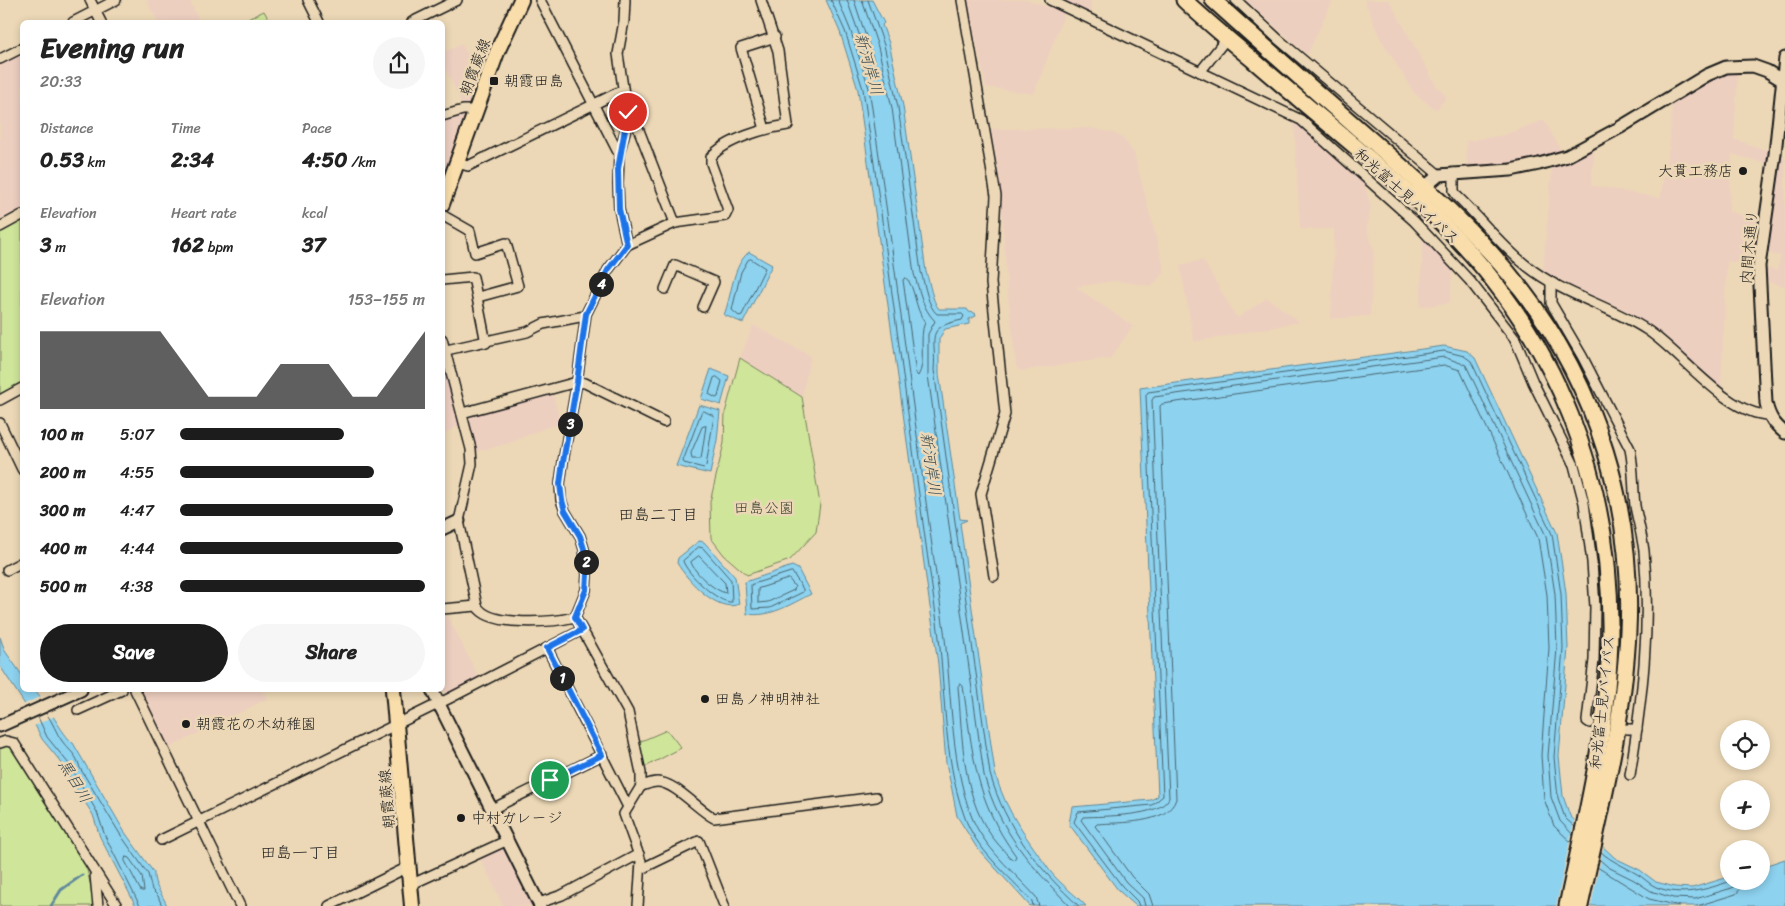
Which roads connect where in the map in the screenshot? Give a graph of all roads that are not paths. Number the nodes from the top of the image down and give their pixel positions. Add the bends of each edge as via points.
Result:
1 (90, 0) edge
2 (116, 0) edge
3 (308, 0) edge
4 (458, 0) edge
5 (521, 0) edge
6 (540, 0) edge
7 (625, 0) edge
8 (761, 0) edge
9 (962, 0) edge
10 (1050, 0) edge
11 (1184, 0) edge
12 (1213, 0) edge
13 (1236, 0) edge
14 (96, 10) junction
15 (78, 20) edge
16 (100, 20) edge
17 (318, 20) edge
18 (416, 20) edge
19 (775, 37) junction
20 (1227, 38) junction
21 (20, 49) edge
22 (1785, 58) edge
23 (0, 59) edge
24 (1200, 72) junction
25 (1783, 80) edge
26 (623, 90) junction
27 (593, 104) junction
28 (476, 110) junction
29 (628, 112) junction
30 (445, 115) edge
31 (765, 129) junction
32 (619, 154) junction
33 (457, 163) junction
34 (1454, 173) junction
35 (1439, 175) junction
36 (447, 178) edge
37 (1424, 186) junction
38 (1414, 198) junction
39 (20, 216) edge
40 (445, 217) edge
41 (675, 223) junction
42 (0, 227) edge
43 (627, 245) junction
44 (445, 280) edge
45 (1551, 283) junction
46 (665, 289) dead end
47 (478, 297) junction
48 (704, 307) dead end
49 (585, 316) junction
50 (486, 343) junction
51 (445, 351) edge
52 (445, 354) edge
53 (577, 382) junction
54 (20, 389) edge
55 (0, 400) edge
56 (462, 413) junction
57 (1769, 415) junction
58 (664, 422) dead end
59 (0, 423) edge
60 (1785, 433) edge
61 (20, 465) edge
62 (459, 521) junction
63 (445, 528) edge
64 (20, 563) edge
65 (7, 570) dead end
66 (994, 576) dead end
67 (477, 606) junction
68 (445, 609) edge
69 (575, 617) junction
70 (582, 630) junction
71 (547, 648) junction
72 (76, 692) edge
73 (118, 692) edge
74 (136, 692) edge
75 (394, 692) edge
76 (433, 692) edge
77 (439, 704) junction
78 (78, 710) dead end
79 (396, 723) junction
80 (1590, 723) dead end
81 (5, 724) edge
82 (1627, 729) dead end
83 (1637, 729) junction
84 (0, 743) edge
85 (602, 755) junction
86 (1630, 774) dead end
87 (641, 786) junction
88 (876, 797) dead end
89 (628, 807) junction
90 (492, 808) junction
91 (199, 821) junction
92 (161, 840) dead end
93 (508, 840) junction
94 (639, 854) junction
95 (408, 867) junction
96 (641, 869) junction
97 (94, 870) junction
98 (410, 885) junction
99 (540, 905) edge
100 (724, 905) edge
101 (98, 906) edge
102 (117, 906) edge
103 (240, 906) edge
104 (329, 906) edge
105 (412, 906) edge
106 (638, 906) edge
107 (1567, 906) edge
108 (1580, 906) edge

1 - 14 street
2 - 14 street
3 - 17 street
4 - 18 street
5 - 28 main road, 朝霞蕨線 via 497,52
6 - 27 street
7 - 26 street via 618,54
8 - 19 street
9 - 66 street via 996,196 991,283 1005,414 981,494
10 - 24 street
11 - 20 highway, 和光富士見バイパス
12 - 37 highway, 和光富士見バイパス
13 - 35 street
14 - 15 street
14 - 16 street
19 - 31 street via 788,125
19 - 31 street via 741,48
20 - 24 street
20 - 38 highway, 和光富士見バイパス
21 - 23 street
22 - 25 street, 内間木通り
24 - 80 street via 1309,126 1414,221 1470,281 1515,339 1574,465 1584,503 1595,607
25 - 34 street via 1753,66 1726,67 1567,156 1511,170
25 - 57 street, 内間木通り via 1759,266
26 - 27 street
26 - 29 street
27 - 32 street
27 - 33 street via 468,166
28 - 30 street
28 - 33 main road, 朝霞蕨線
29 - 32 street
29 - 41 street
31 - 41 street via 711,156 728,210 725,216
32 - 43 street via 619,209
33 - 36 main road, 朝霞蕨線
34 - 35 street
34 - 45 street via 1457,196 1516,257
35 - 37 street
37 - 38 street
37 - 108 highway, 和光富士見バイパス via 1496,258 1548,327 1582,390 1612,472 1625,543 1629,586 1628,630 1621,703
38 - 107 highway, 和光富士見バイパス via 1472,256 1524,324 1563,394 1592,476 1608,561 1610,632 1603,719
39 - 42 street
40 - 47 street via 470,231 475,253 506,243 518,286
41 - 43 street
43 - 49 street via 608,270
44 - 47 street via 473,277
45 - 57 street via 1612,309 1648,331 1717,391 1757,415
45 - 83 street via 1551,303 1630,449 1634,465 1633,488 1644,550 1647,617
46 - 48 street via 676,265 714,282
47 - 50 street
49 - 50 street via 543,324 527,332
49 - 53 street
50 - 51 street
52 - 56 street
53 - 56 street
53 - 58 street
53 - 69 street via 560,484 565,511 584,549 587,575 586,590
54 - 55 street
56 - 62 street via 472,464
57 - 60 street
59 - 61 street
62 - 63 street
62 - 67 street
64 - 65 street
67 - 68 street
67 - 69 street via 487,616 511,620 536,622
69 - 70 street
70 - 71 street
70 - 87 street via 628,712
71 - 77 street
71 - 85 street
72 - 81 street
73 - 78 street
74 - 91 street
75 - 79 main road, 朝霞蕨線
76 - 77 street
77 - 79 street
77 - 90 street
79 - 91 street
79 - 95 main road, 朝霞蕨線
82 - 83 street
83 - 86 street
84 - 97 street via 14,743
85 - 89 street
85 - 90 street
87 - 88 street via 657,782 675,788 714,818
87 - 89 street
89 - 94 street via 624,814
90 - 93 street
91 - 92 street
91 - 103 street
93 - 98 street
93 - 99 street
94 - 96 street
94 - 99 street
95 - 98 main road, 朝霞蕨線
95 - 104 street
96 - 100 street via 699,841
96 - 106 street
97 - 101 street
97 - 102 street
98 - 105 main road, 朝霞蕨線

